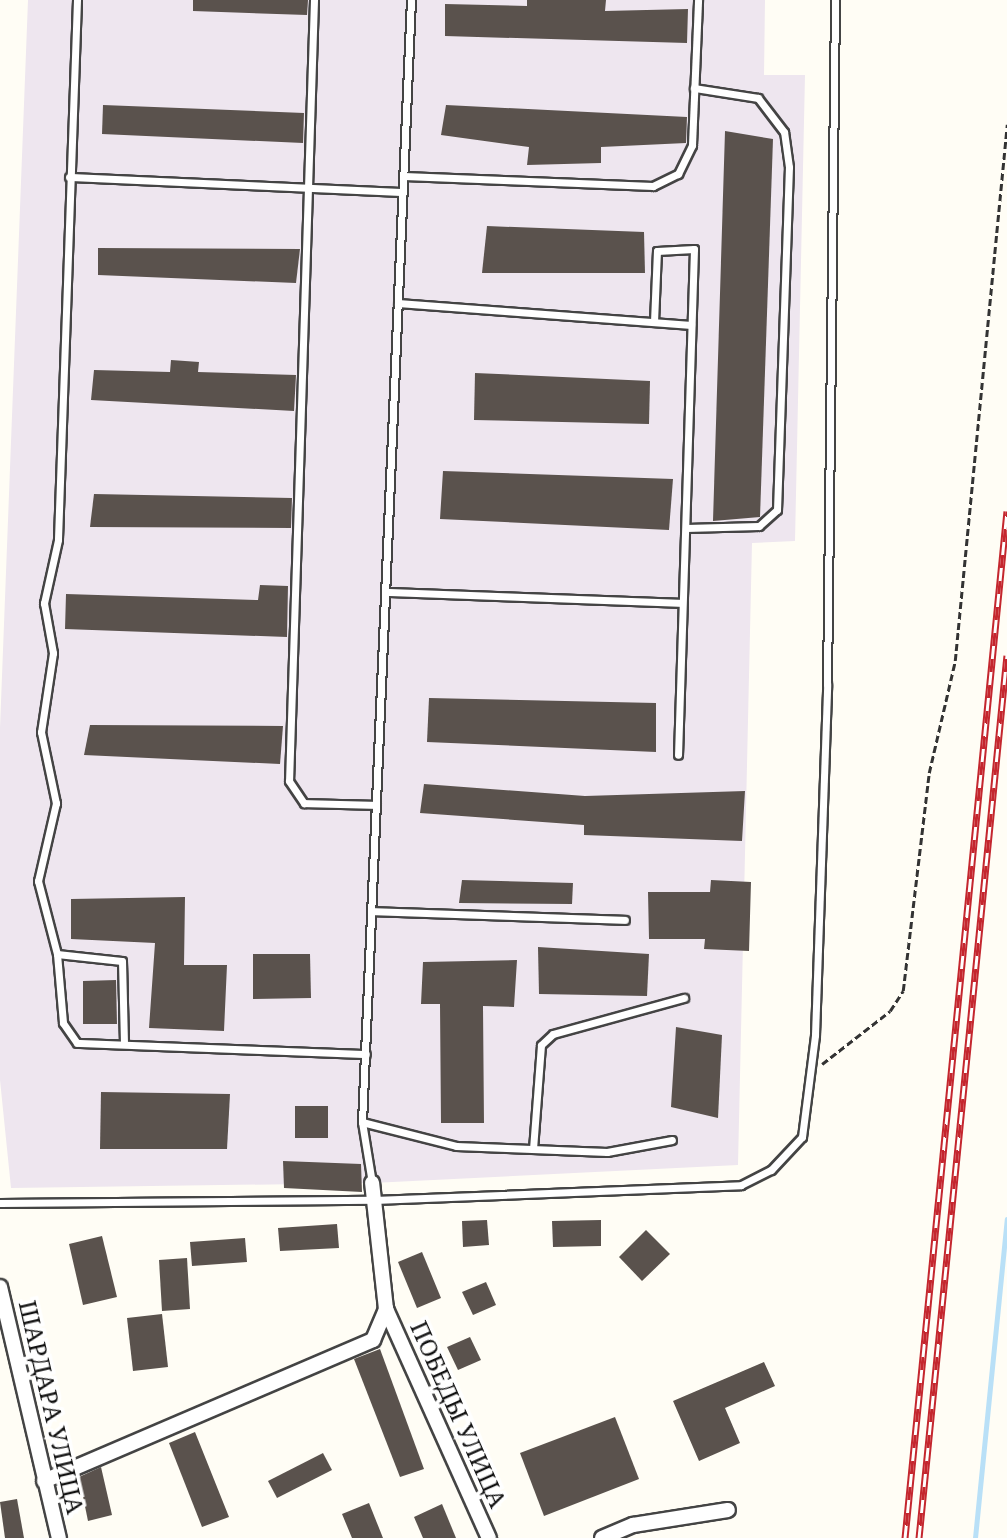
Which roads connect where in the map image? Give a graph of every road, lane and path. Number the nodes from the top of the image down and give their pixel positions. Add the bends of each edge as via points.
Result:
1 (77, 0) edge
2 (314, 0) edge
3 (411, 0) edge
4 (698, 0) edge
5 (835, 0) edge
6 (694, 88) junction
7 (1007, 125) edge
8 (404, 176) junction
9 (69, 177) junction
10 (308, 188) junction
11 (403, 192) junction
12 (398, 303) junction
13 (654, 322) junction
14 (691, 325) junction
15 (686, 528) junction
16 (386, 592) junction
17 (681, 603) junction
18 (678, 755) dead end
19 (376, 805) junction
20 (372, 911) junction
21 (625, 920) dead end
22 (57, 954) junction
23 (684, 998) dead end
24 (124, 1044) junction
25 (366, 1054) junction
26 (810, 1073) junction
27 (362, 1122) junction
28 (672, 1140) dead end
29 (533, 1149) junction
30 (372, 1182) joint
31 (374, 1200) junction
32 (0, 1203) edge
33 (0, 1287) edge
34 (386, 1309) junction
35 (44, 1481) junction
36 (728, 1510) dead end
37 (59, 1538) edge
38 (489, 1538) edge
39 (602, 1538) edge

1 - 9 lane
2 - 10 lane
3 - 8 lane
4 - 6 lane
5 - 26 lane via 827,685
6 - 8 lane via 692,145 678,174 653,186
6 - 15 lane via 758,98 784,132 789,167 777,510 759,526
7 - 26 path via 955,661 929,773 903,991 890,1012
8 - 11 lane
9 - 10 lane
9 - 22 lane via 58,540 44,603 54,653 41,732 56,803 38,881
10 - 11 lane
10 - 19 lane via 289,781 304,803
11 - 12 lane
12 - 13 lane
12 - 16 lane
13 - 14 lane
13 - 14 lane via 657,251 694,249
14 - 15 lane
15 - 17 lane
16 - 17 lane
16 - 19 lane
17 - 18 lane
19 - 20 lane
20 - 21 lane
20 - 25 lane
22 - 24 lane via 63,1023 77,1043
22 - 24 lane via 122,961
23 - 29 lane via 553,1034 541,1045
24 - 25 lane
25 - 27 lane
26 - 31 lane via 802,1137 771,1170 741,1185
27 - 29 lane via 456,1146
27 - 30 lane
28 - 29 lane via 607,1152
30 - 31 street
31 - 32 lane
31 - 34 street
33 - 35 street, ШАРДАРА УЛИЦА
34 - 35 street via 373,1340
34 - 38 street, ПОБЕДЫ УЛИЦА
35 - 37 street, ШАРДАРА УЛИЦА
36 - 39 street via 633,1525

